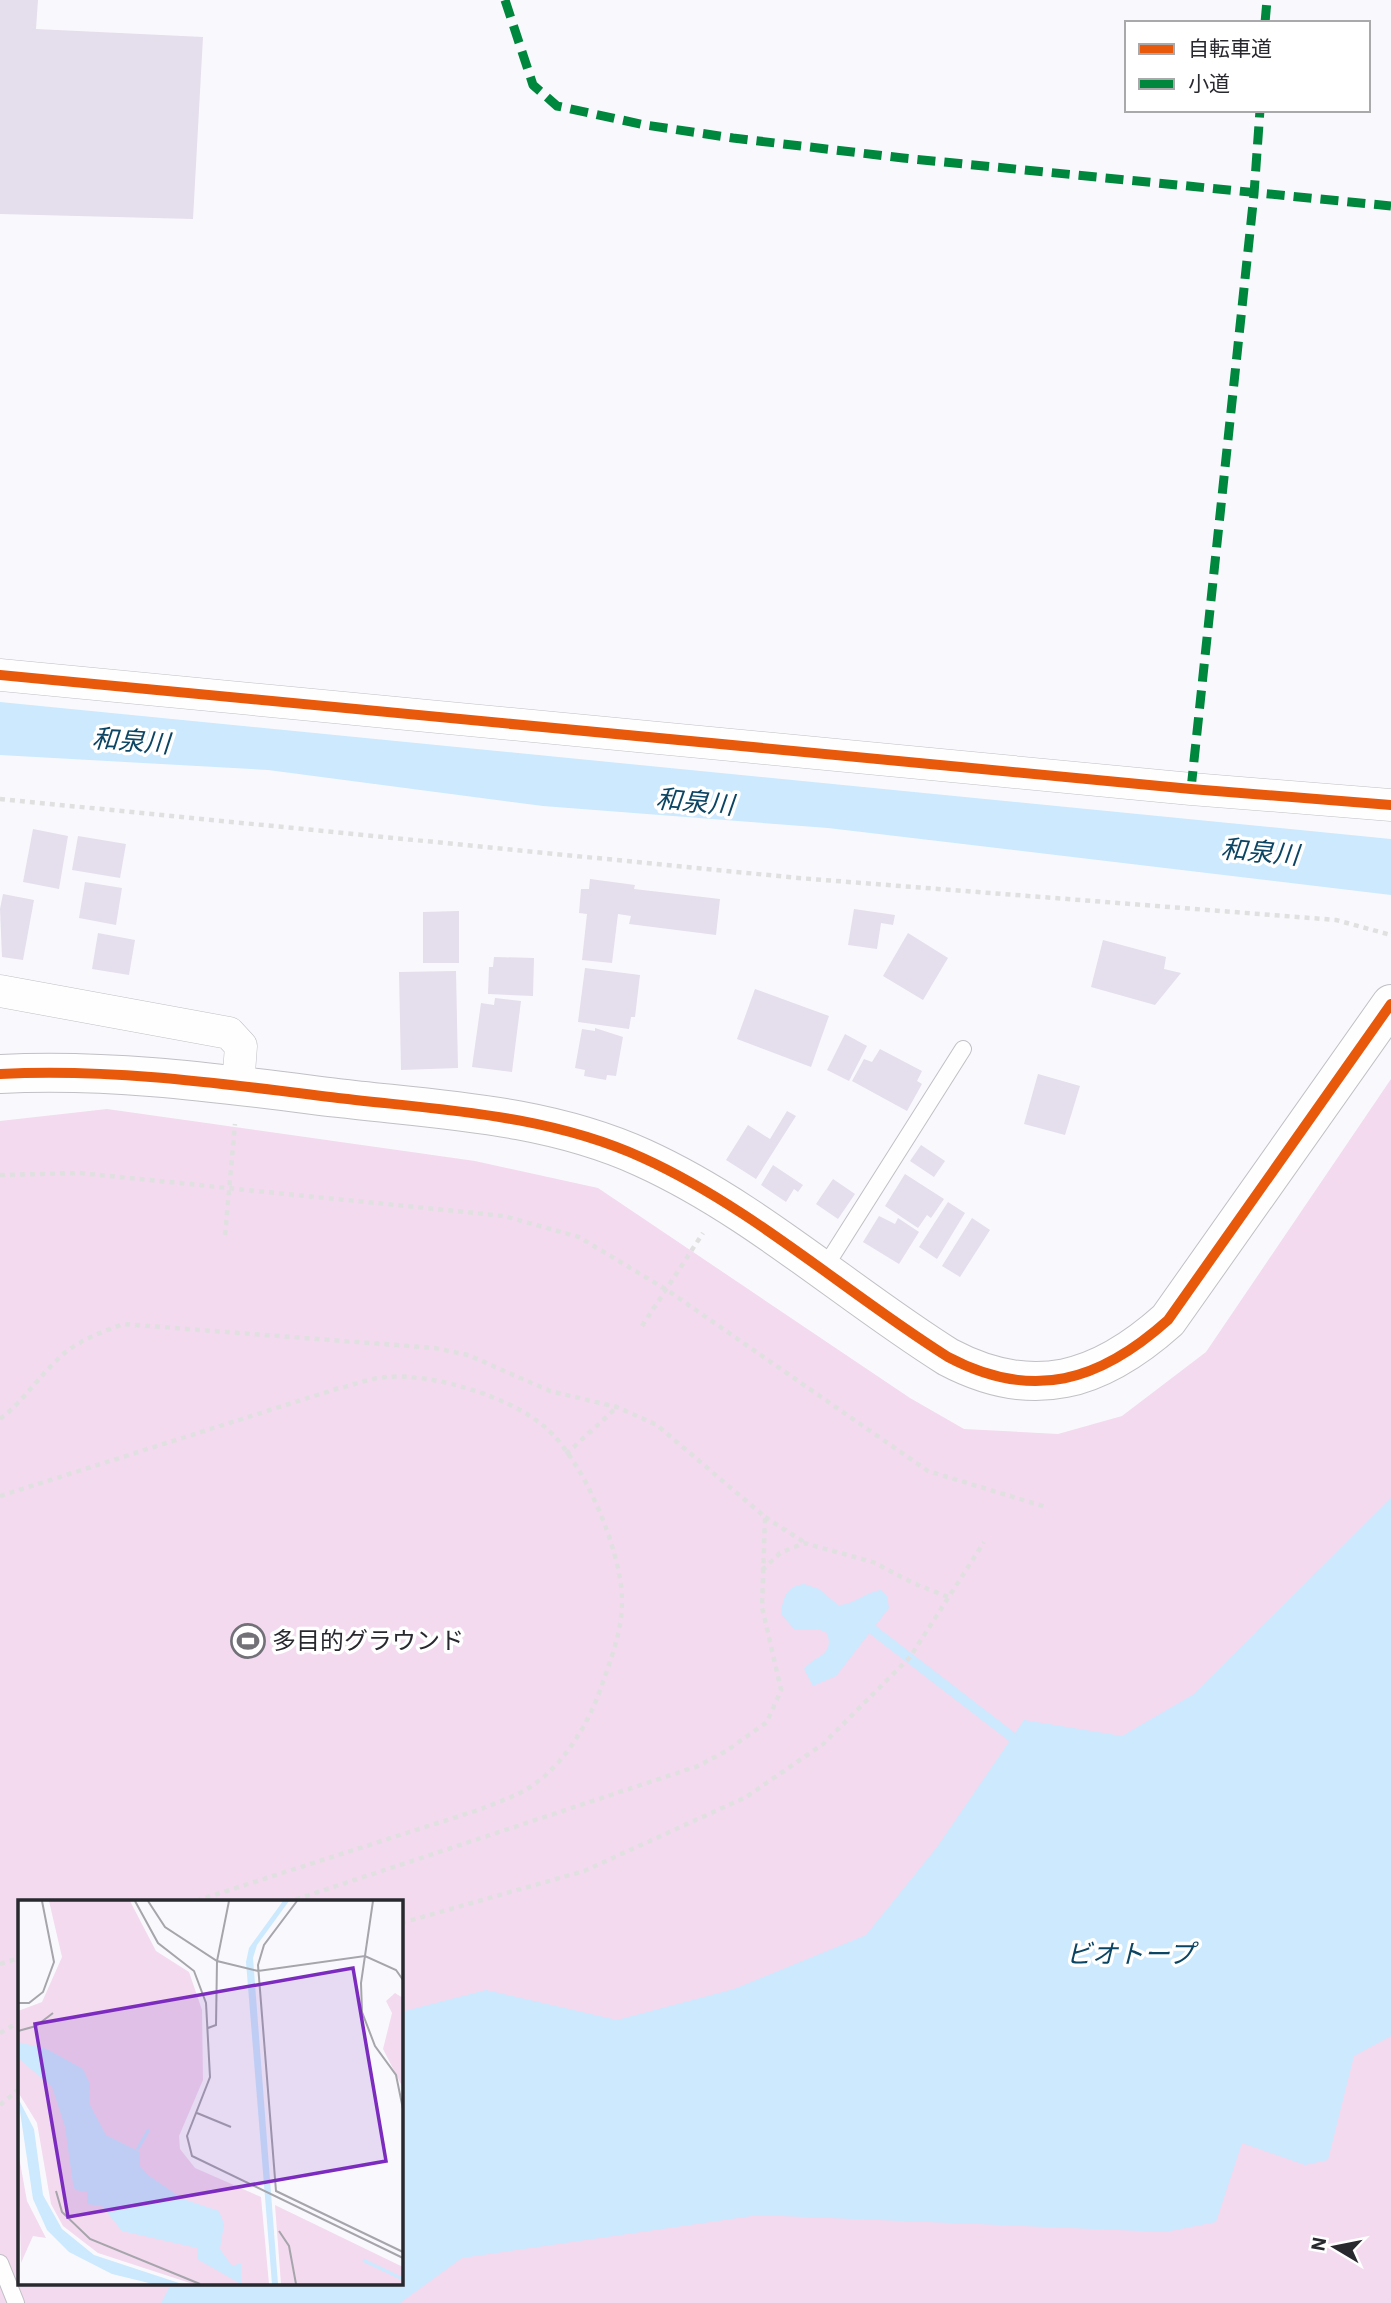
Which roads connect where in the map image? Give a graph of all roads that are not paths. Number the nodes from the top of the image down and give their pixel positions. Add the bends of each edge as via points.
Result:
1 (0, 675) edge
2 (1391, 805) edge
3 (0, 991) edge
4 (1391, 1004) edge
5 (962, 1049) dead end
6 (0, 1074) edge
7 (239, 1086) junction
8 (823, 1270) junction
9 (0, 2263) edge
10 (16, 2303) edge

1 - 2 street
3 - 7 street via 229,1033 241,1046
4 - 8 street via 1168,1320 1121,1359 1052,1381 972,1369 928,1344
5 - 8 lane
6 - 7 street via 63,1071
7 - 8 street via 523,1119 589,1137 643,1158 723,1203
9 - 10 lane

